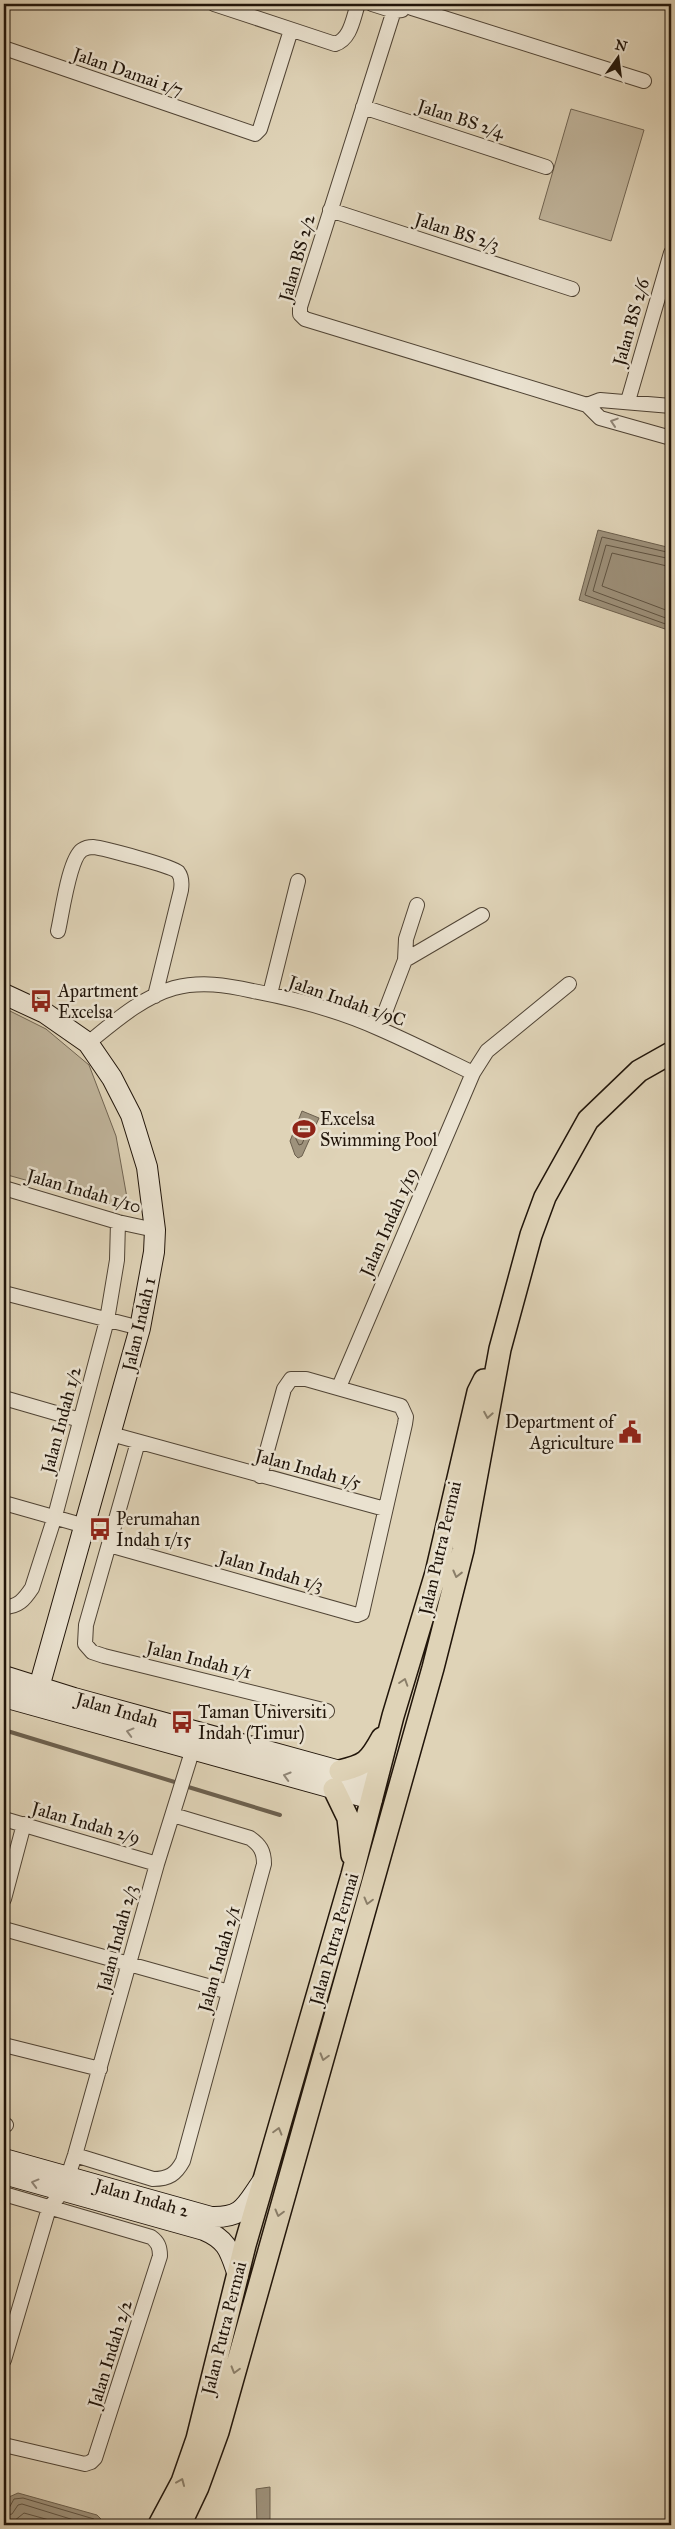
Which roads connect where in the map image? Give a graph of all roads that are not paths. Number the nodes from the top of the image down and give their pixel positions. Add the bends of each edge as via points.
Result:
1 (214, 4) edge
2 (358, 4) edge
3 (372, 4) edge
4 (409, 6) edge
5 (395, 7) edge
6 (290, 30) junction
7 (4, 48) edge
8 (644, 81) dead end
9 (363, 107) junction
10 (546, 167) dead end
11 (330, 210) junction
12 (671, 253) edge
13 (572, 289) dead end
14 (628, 401) junction
15 (587, 405) junction
16 (671, 406) edge
17 (671, 438) edge
18 (298, 881) dead end
19 (417, 905) dead end
20 (482, 914) dead end
21 (58, 931) dead end
22 (168, 946) junction
23 (405, 960) junction
24 (569, 984) dead end
25 (172, 988) junction
26 (4, 994) edge
27 (270, 994) junction
28 (155, 996) junction
29 (379, 1028) junction
30 (88, 1043) junction
31 (671, 1053) edge
32 (473, 1072) junction
33 (4, 1188) edge
34 (118, 1222) junction
35 (155, 1230) junction
36 (4, 1293) edge
37 (107, 1320) junction
38 (140, 1328) junction
39 (500, 1349) junction
40 (339, 1387) junction
41 (4, 1398) edge
42 (80, 1420) junction
43 (111, 1434) junction
44 (138, 1442) junction
45 (260, 1476) junction
46 (4, 1503) edge
47 (385, 1509) junction
48 (55, 1516) junction
49 (86, 1526) junction
50 (109, 1545) junction
51 (4, 1607) edge
52 (4, 1676) edge
53 (36, 1696) junction
54 (4, 1697) edge
55 (327, 1711) dead end
56 (393, 1716) junction
57 (416, 1728) junction
58 (195, 1741) junction
59 (337, 1780) junction
60 (378, 1791) junction
61 (173, 1815) junction
62 (4, 1820) edge
63 (24, 1824) junction
64 (380, 1854) junction
65 (157, 1864) junction
66 (352, 1875) junction
67 (4, 1899) edge
68 (4, 1929) edge
69 (130, 1963) junction
70 (229, 1992) junction
71 (4, 2044) edge
72 (100, 2069) junction
73 (75, 2155) junction
74 (4, 2159) edge
75 (4, 2174) edge
76 (264, 2178) junction
77 (65, 2183) junction
78 (4, 2194) edge
79 (49, 2208) junction
80 (238, 2275) junction
81 (4, 2360) edge
82 (4, 2445) edge
83 (159, 2525) edge
84 (180, 2525) edge

1 - 6 street
2 - 6 street via 341,42 335,44
3 - 5 street
4 - 5 street
4 - 8 street
5 - 9 street, Jalan BS 2/2
6 - 7 street, Jalan Damai 1/7 via 260,129 254,134
9 - 10 street, Jalan BS 2/4
9 - 11 street, Jalan BS 2/2
11 - 13 street, Jalan BS 2/3
11 - 15 street, Jalan BS 2/2 via 300,307 302,317
12 - 14 street, Jalan BS 2/6
14 - 15 street via 600,400
14 - 16 street
17 -> 15 street via 600,418
18 - 27 street
19 - 23 street via 406,939
20 - 23 street
21 - 22 street via 74,861 81,851 94,847 177,871 181,877 181,890
22 - 25 street
22 - 28 street
23 - 29 street
24 - 32 street via 487,1051
25 - 27 street, Jalan Indah 1/9C via 206,983
25 - 28 street, Jalan Indah 1/9C
26 - 30 street, Jalan Indah 1 via 45,1013
27 - 29 street, Jalan Indah 1/9C
28 - 30 street, Jalan Indah 1/9C via 119,1018
29 - 32 street, Jalan Indah 1/9C
30 - 35 street, Jalan Indah 1 via 112,1078 131,1115 147,1167
31 - 39 main road, Jalan Putra Permai via 639,1071 613,1095 588,1120 570,1151 545,1197 531,1235
32 - 40 street, Jalan Indah 1/19
33 - 34 street, Jalan Indah 1/10
34 - 35 street, Jalan Indah 1/10
34 - 37 street, Jalan Indah 1/2 via 117,1260
35 - 38 street, Jalan Indah 1
36 - 37 street
37 - 38 street
37 - 42 street, Jalan Indah 1/2
38 - 43 street, Jalan Indah 1
56 -> 39 main road, Jalan Putra Permai via 436,1572 478,1392
39 -> 57 main road, Jalan Putra Permai via 463,1550
40 - 45 street via 296,1378 286,1383
40 - 47 street via 394,1402 401,1406 406,1417
41 - 42 street
42 - 48 street, Jalan Indah 1/2
43 - 44 street, Jalan Indah 1/5
43 - 49 street, Jalan Indah 1
44 - 45 street, Jalan Indah 1/5
44 - 50 street
45 - 47 street, Jalan Indah 1/5
46 - 48 street
47 - 50 street, Jalan Indah 1/3 via 364,1610 357,1615
48 - 49 street
48 - 51 street, Jalan Indah 1/2 via 32,1588 15,1607
49 - 53 street, Jalan Indah 1
50 - 55 street, Jalan Indah 1/1 via 86,1625 85,1644 92,1652
52 - 53 street, Jalan Indah
53 - 54 street, Jalan Indah
53 - 58 street, Jalan Indah
56 - 59 main road via 368,1760
56 - 60 main road, Jalan Putra Permai
57 - 60 main road via 402,1744 391,1780
57 - 64 main road, Jalan Putra Permai
58 - 59 street, Jalan Indah
58 - 61 street, Jalan Indah 2/3
59 - 60 street, Jalan Indah
59 - 66 main road via 351,1833
60 - 64 main road via 388,1804 377,1844
60 - 66 main road, Jalan Putra Permai
61 - 65 street, Jalan Indah 2/3
61 - 70 street, Jalan Indah 2/1 via 250,1838 259,1844 264,1854
62 - 63 street, Jalan Indah 2/9
63 - 65 street, Jalan Indah 2/9
63 - 67 street
64 -> 84 main road, Jalan Putra Permai via 218,2432
65 - 69 street, Jalan Indah 2/3
76 -> 66 main road, Jalan Putra Permai
68 - 69 street
69 - 70 street
69 - 72 street, Jalan Indah 2/3
70 - 73 street, Jalan Indah 2/1 via 178,2171 164,2179 153,2179
71 - 72 street
72 - 73 street, Jalan Indah 2/3
73 - 77 street, Jalan Indah 2/3
74 - 77 street, Jalan Indah 2
77 -> 75 street, Jalan Indah 2
76 - 77 street, Jalan Indah 2 via 237,2214 220,2218
76 - 80 main road, Jalan Putra Permai
77 - 79 street, Jalan Indah 2/3
77 - 80 street, Jalan Indah 2 via 218,2236 230,2253
78 - 79 street
79 - 81 street
79 - 82 street, Jalan Indah 2/2 via 144,2234 156,2241 160,2256 102,2442 91,2462 77,2462
83 -> 80 main road, Jalan Putra Permai via 182,2482 197,2439

